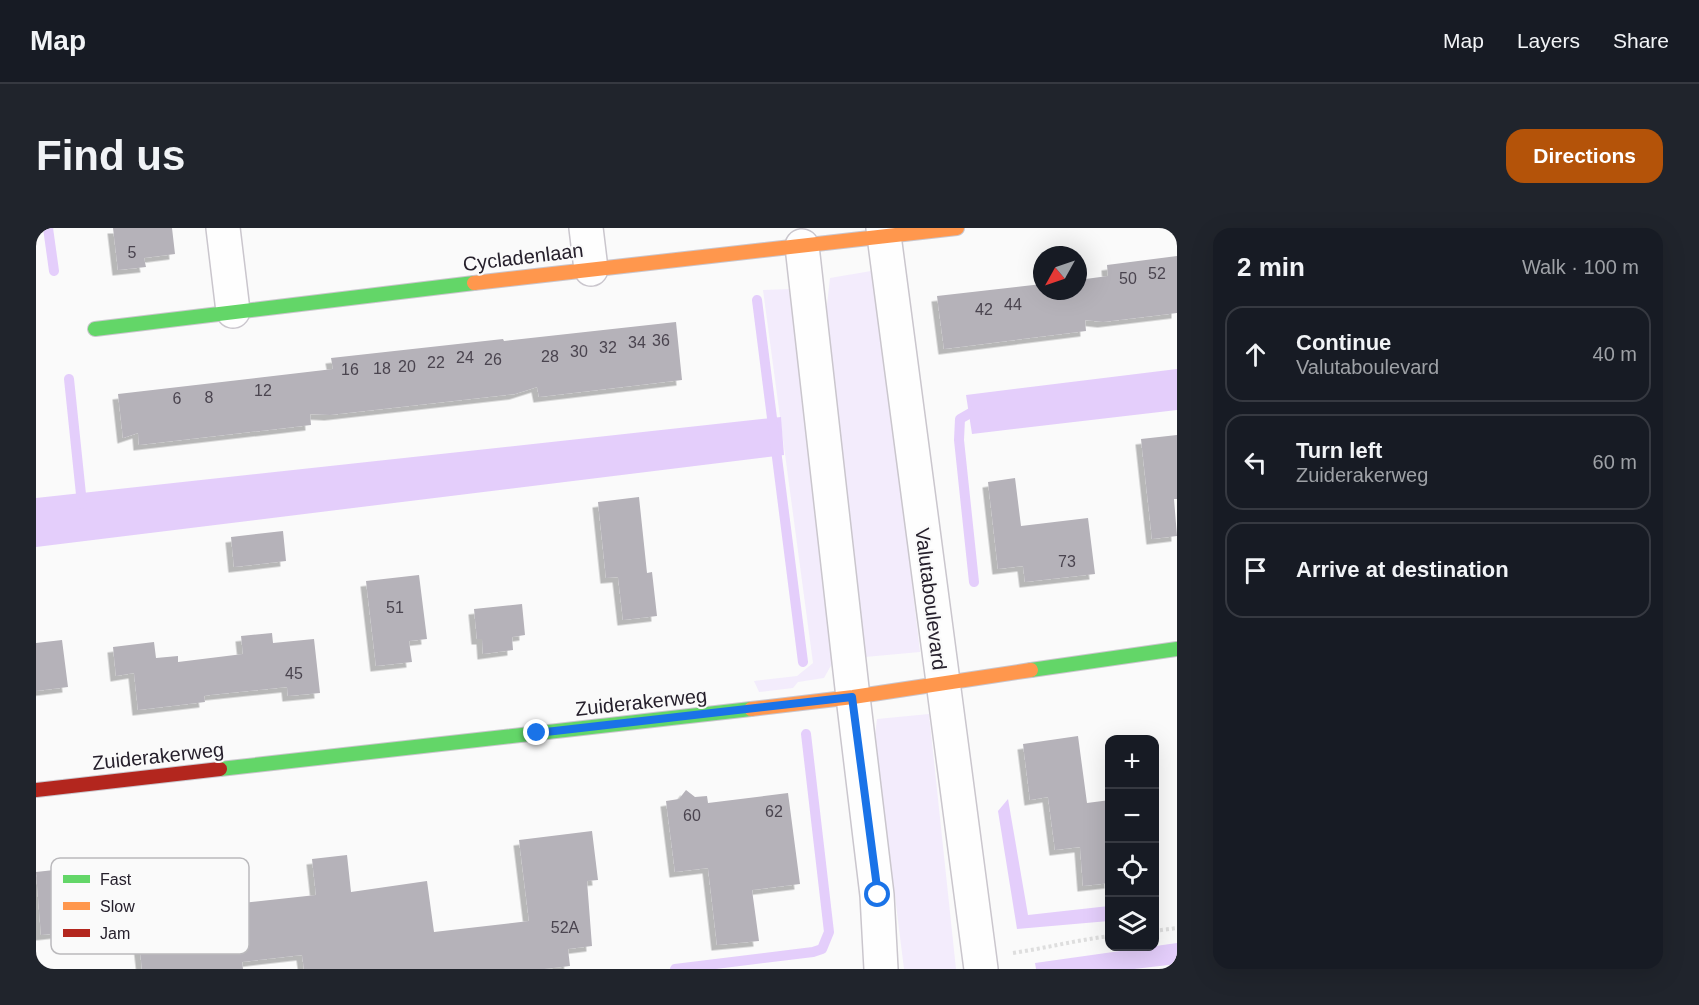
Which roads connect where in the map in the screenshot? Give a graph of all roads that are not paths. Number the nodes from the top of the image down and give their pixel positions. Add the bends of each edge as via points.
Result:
1 (223, 228) edge
2 (586, 228) edge
3 (957, 228) edge
4 (884, 232) edge
5 (794, 247) junction
6 (591, 269) junction
7 (233, 311) junction
8 (95, 329) dead end
9 (1177, 649) edge
10 (942, 682) junction
11 (852, 697) junction
12 (36, 790) edge
13 (980, 964) edge
14 (881, 969) edge

1 - 7 street
2 - 6 street
3 - 4 street, Cycladenlaan
4 - 5 street, Cycladenlaan
4 - 10 street, Valutaboulevard
5 - 6 street, Cycladenlaan
5 - 11 street
6 - 7 street, Cycladenlaan
7 - 8 street, Cycladenlaan
9 - 10 street, Zuiderakerweg
10 - 11 street, Zuiderakerweg
10 - 13 street, Valutaboulevard
11 - 12 street, Zuiderakerweg
11 - 14 street via 878,895

